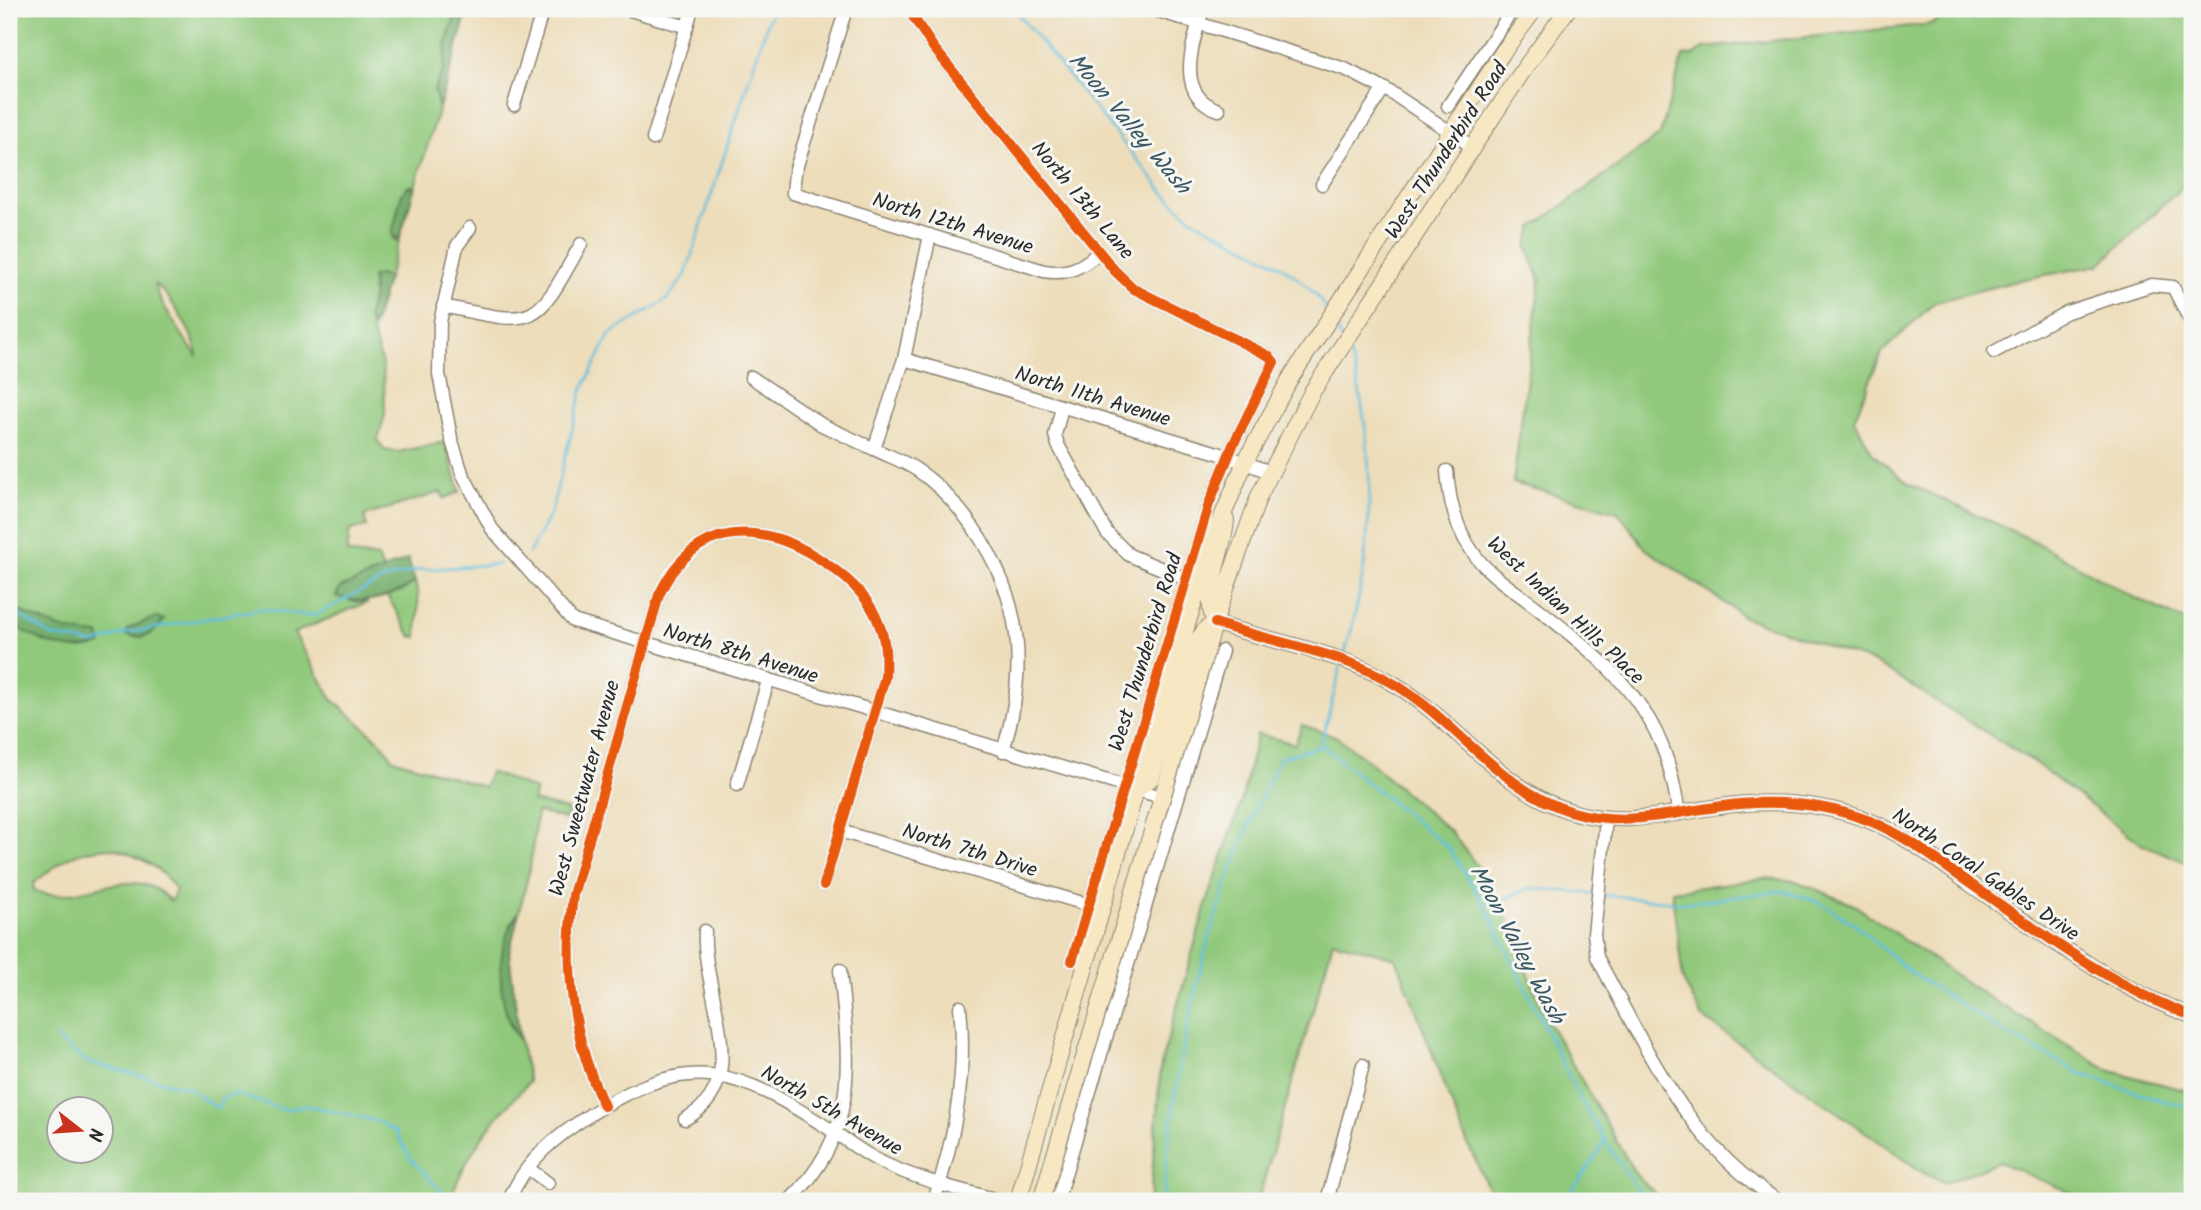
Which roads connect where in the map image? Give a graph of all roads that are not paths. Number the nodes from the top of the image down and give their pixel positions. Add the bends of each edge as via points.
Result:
1 (543, 9) edge
2 (627, 9) edge
3 (692, 9) edge
4 (846, 9) edge
5 (908, 9) edge
6 (1152, 9) edge
7 (1203, 9) edge
8 (1513, 9) edge
9 (1535, 9) edge
10 (1569, 9) edge
11 (1198, 25) junction
12 (687, 27) junction
13 (1465, 79) junction
14 (1384, 88) junction
15 (1479, 89) junction
16 (514, 105) dead end
17 (1448, 106) dead end
18 (1219, 110) dead end
19 (1451, 132) junction
20 (653, 139) dead end
21 (1473, 147) junction
22 (1322, 184) dead end
23 (470, 228) dead end
24 (930, 235) junction
25 (581, 244) dead end
26 (1098, 253) junction
27 (1359, 275) junction
28 (1381, 289) junction
29 (443, 306) junction
30 (2192, 324) edge
31 (1994, 352) dead end
32 (904, 359) junction
33 (1274, 362) joint
34 (751, 377) dead end
35 (1062, 407) junction
36 (874, 449) junction
37 (1228, 456) junction
38 (1245, 462) junction
39 (1447, 471) dead end
40 (1270, 472) junction
41 (1228, 503) junction
42 (1186, 579) junction
43 (1215, 623) junction
44 (643, 644) junction
45 (1222, 651) dead end
46 (768, 681) junction
47 (1200, 699) junction
48 (875, 713) junction
49 (1003, 751) junction
50 (737, 785) dead end
51 (1130, 788) junction
52 (1161, 797) junction
53 (1679, 814) junction
54 (1606, 820) junction
55 (840, 831) junction
56 (824, 884) dead end
57 (1089, 905) junction
58 (705, 931) dead end
59 (1072, 961) dead end
60 (839, 970) dead end
61 (960, 1007) dead end
62 (2192, 1016) edge
63 (1363, 1065) dead end
64 (720, 1076) junction
65 (604, 1105) junction
66 (685, 1119) dead end
67 (835, 1132) junction
68 (1032, 1157) junction
69 (1060, 1165) junction
70 (528, 1168) junction
71 (548, 1183) dead end
72 (939, 1183) junction
73 (509, 1201) edge
74 (789, 1201) edge
75 (934, 1201) edge
76 (1001, 1201) edge
77 (1018, 1201) edge
78 (1041, 1201) edge
79 (1057, 1201) edge
80 (1327, 1201) edge
81 (1779, 1201) edge

1 - 16 street
2 - 12 street
3 - 12 street
4 - 24 street, North 12th Avenue via 795,172 793,193
5 - 26 street, North 13th Lane
6 - 11 street
7 - 11 street
8 - 13 street, West Thunderbird Road
9 - 15 main road, West Thunderbird Road
10 - 21 main road, West Thunderbird Road
11 - 14 street via 1333,65
11 - 18 street via 1190,55 1194,93 1206,106
12 - 20 street
13 - 15 street, West Thunderbird Road
13 - 17 street, West Thunderbird Road
14 - 19 street
14 - 22 street
15 - 19 main road, West Thunderbird Road
19 - 21 street
19 - 27 main road, West Thunderbird Road
21 - 28 main road, West Thunderbird Road
23 - 29 street, North 8th Avenue via 457,246
24 - 26 street, North 12th Avenue via 1056,273 1083,266
24 - 32 street
25 - 29 street via 551,297 530,316 517,319
26 - 33 street, North 13th Lane via 1135,289
27 - 28 main road
27 - 38 main road, West Thunderbird Road via 1290,379
28 - 40 main road, West Thunderbird Road via 1312,392
29 - 44 street, North 8th Avenue via 439,339 442,395 458,461 475,502 502,542 573,621
30 - 31 street via 2173,287 2152,285 2056,317
32 - 35 street, North 11th Avenue
32 - 36 street
33 - 37 street, West Thunderbird Road
34 - 36 street via 822,425
35 - 37 street, North 11th Avenue
35 - 42 street via 1055,435 1058,445 1107,533 1129,555
36 - 49 street via 917,470 951,498 998,571 1010,600 1018,660 1014,714
37 - 38 street, North 11th Avenue
37 - 42 street, West Thunderbird Road
38 - 40 street, North 11th Avenue
38 - 41 main road, West Thunderbird Road
39 - 53 street, West Indian Hills Place via 1453,511 1472,552 1574,638 1642,708 1665,750
40 - 43 main road, West Thunderbird Road
41 - 43 main road via 1225,541 1209,606
41 - 51 main road, West Thunderbird Road
42 - 51 street, West Thunderbird Road
43 - 47 main road, West Thunderbird Road
43 - 51 main road via 1195,644 1152,778
43 - 54 street, North Coral Gables Drive via 1395,684 1518,785 1561,808
44 - 46 street, North 8th Avenue
44 - 48 street, West Sweetwater Avenue via 667,578 694,548 731,533 774,537 800,546 846,578 879,623 886,677
44 - 65 street, West Sweetwater Avenue via 579,867 568,933 575,1020
45 - 47 street, West Thunderbird Road
46 - 48 street, North 8th Avenue
46 - 50 street
47 - 52 main road, West Thunderbird Road
47 - 69 street, West Thunderbird Road
48 - 49 street, North 8th Avenue
48 - 55 street, West Sweetwater Avenue
49 - 51 street, North 8th Avenue
51 - 52 street, North 8th Avenue
51 - 57 street, West Thunderbird Road
51 - 68 main road, West Thunderbird Road
52 - 69 main road, West Thunderbird Road
53 - 54 street, North Coral Gables Drive
53 - 62 street, North Coral Gables Drive via 1774,802 1829,809 1871,822 1914,844 2095,970
54 - 81 street via 1594,934 1597,957 1696,1129 1734,1170
55 - 56 street, West Sweetwater Avenue
55 - 57 street, North 7th Drive
57 - 59 street, West Thunderbird Road
58 - 64 street via 704,952 722,1048
60 - 67 street via 849,1057
61 - 72 street via 960,1099
63 - 80 street
64 - 65 street, North 5th Avenue via 684,1076 650,1083
64 - 66 street via 707,1106
64 - 67 street, North 5th Avenue via 766,1090
65 - 70 street via 554,1139
67 - 72 street, North 5th Avenue via 884,1164
67 - 74 street via 814,1173
68 - 69 main road
68 - 77 main road, West Thunderbird Road
69 - 78 main road, West Thunderbird Road
69 - 79 street, West Thunderbird Road
70 - 71 street
70 - 73 street
72 - 75 street
72 - 76 street, North 5th Avenue

